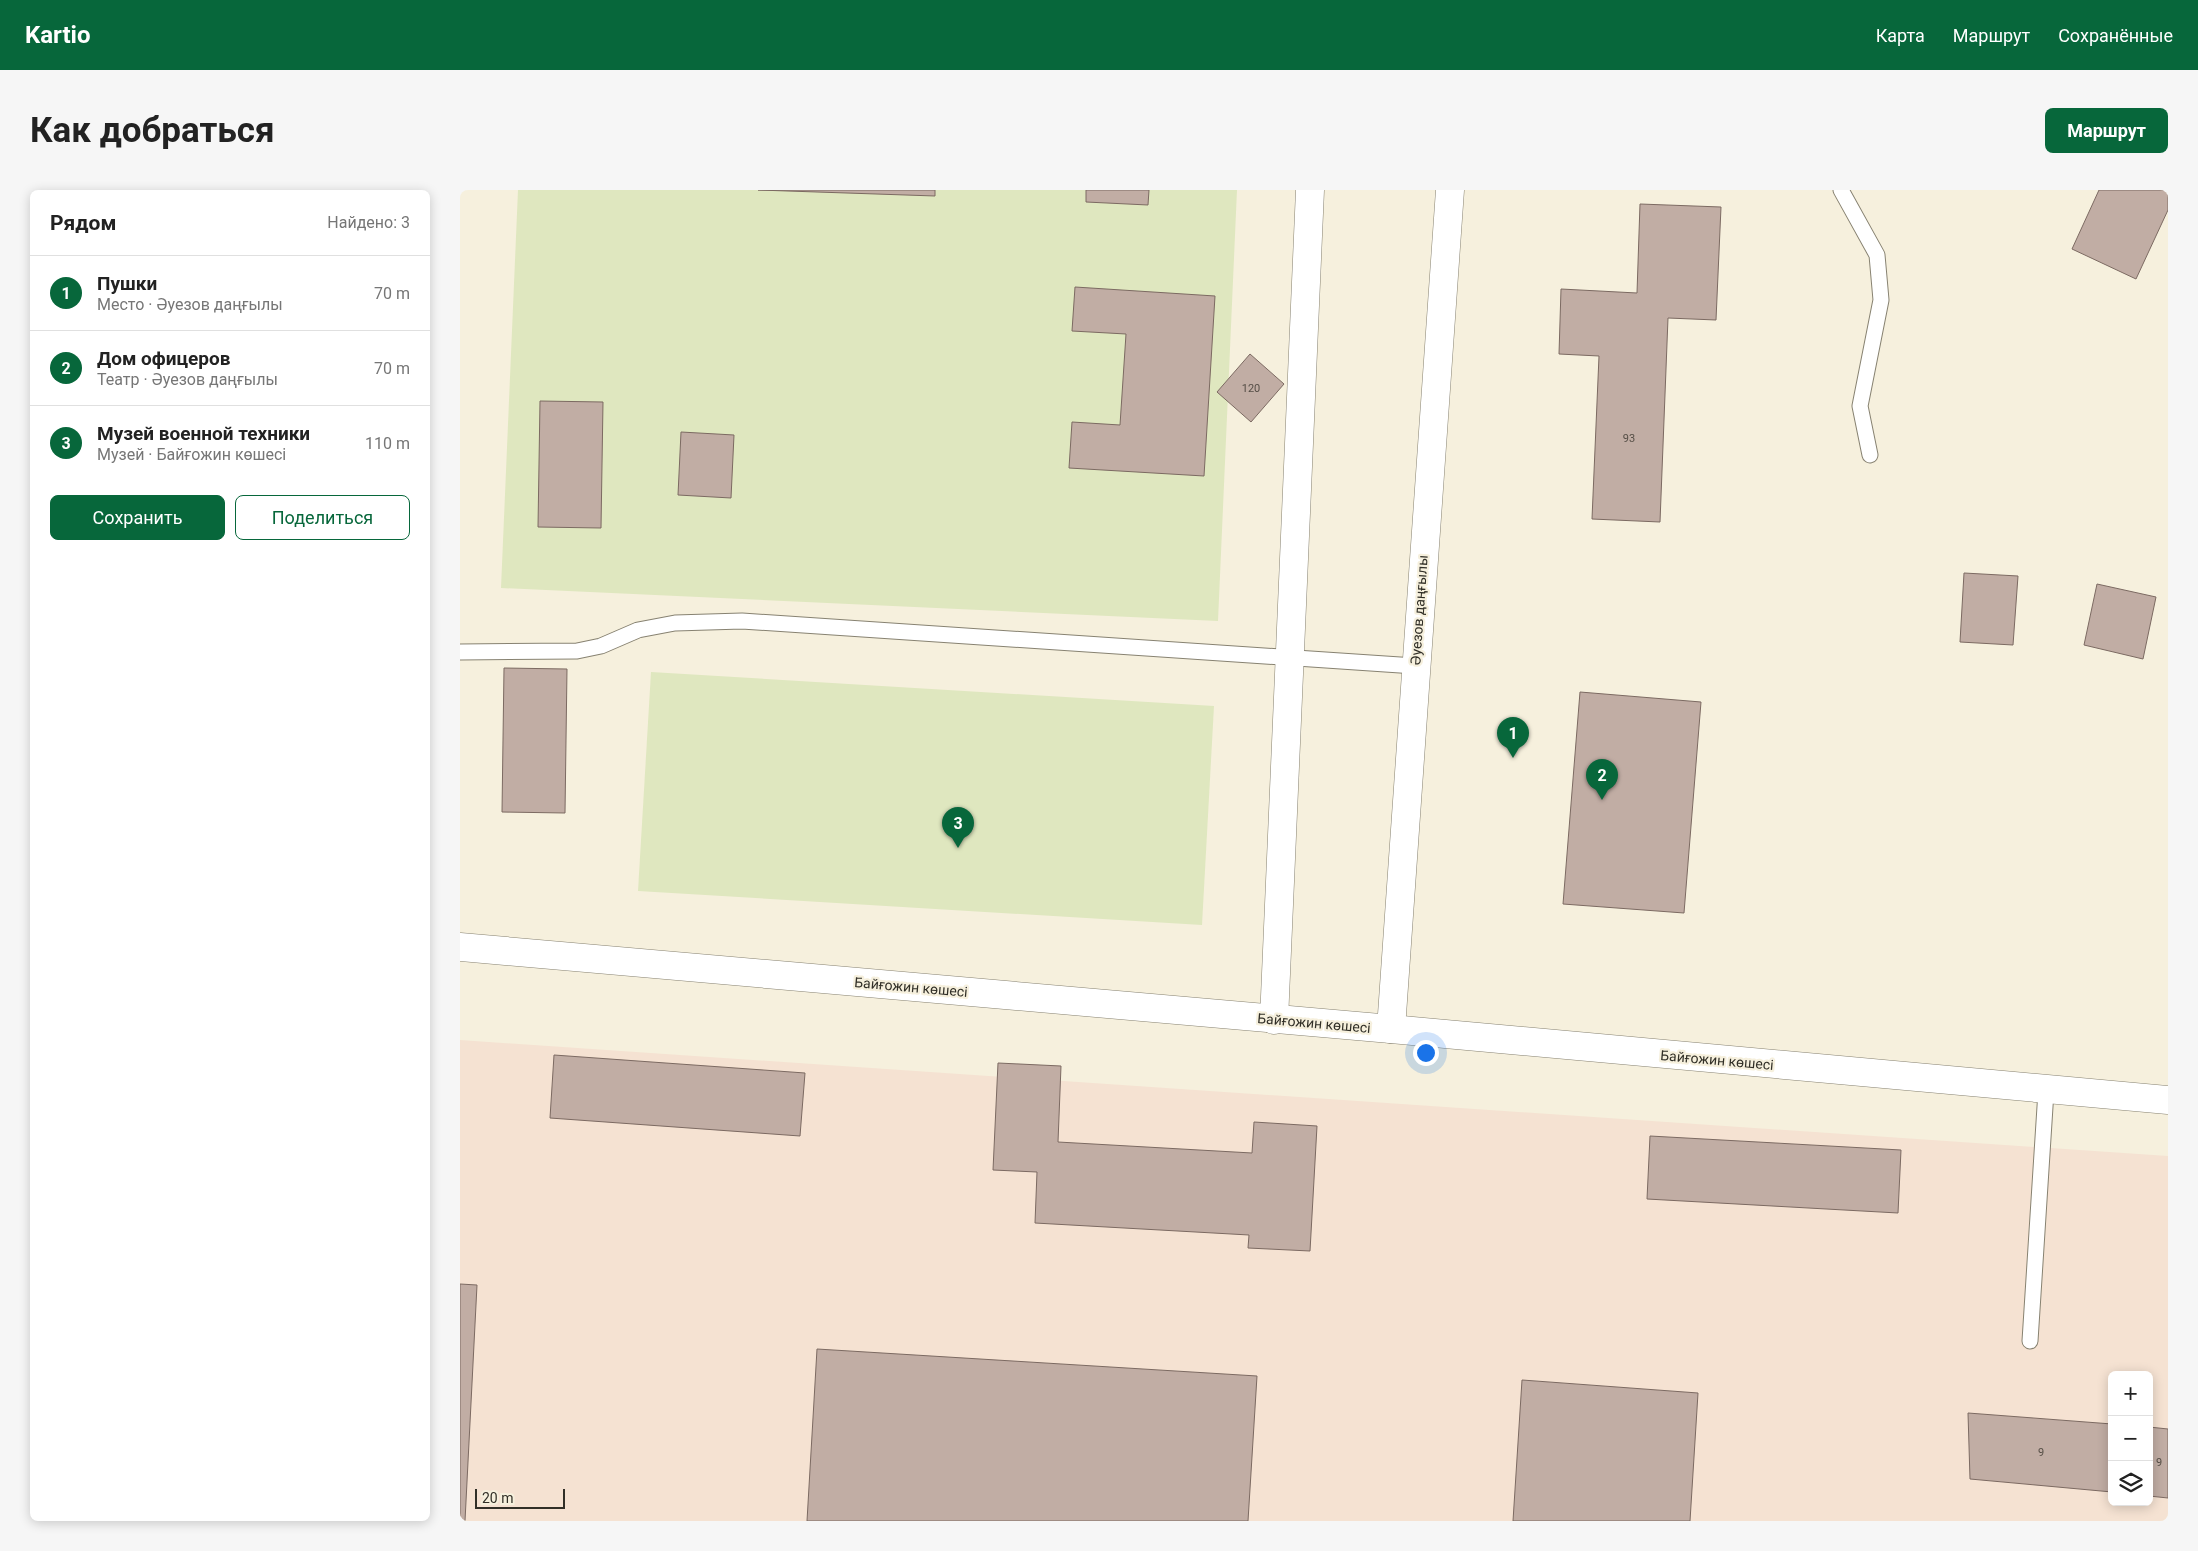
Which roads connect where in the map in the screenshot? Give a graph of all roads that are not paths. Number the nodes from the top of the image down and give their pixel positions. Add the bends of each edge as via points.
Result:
1 (1310, 190) edge
2 (1450, 190) edge
3 (1841, 190) edge
4 (1870, 455) dead end
5 (460, 652) edge
6 (1290, 658) junction
7 (1415, 666) junction
8 (460, 947) edge
9 (1274, 1020) junction
10 (1391, 1029) junction
11 (2046, 1091) junction
12 (2168, 1100) edge
13 (2030, 1341) dead end

1 - 6 main road
2 - 7 main road, Әуезов даңғылы
3 - 4 lane via 1877,255 1881,300 1860,406
5 - 6 lane via 577,651 601,646 638,630 675,622 742,621
6 - 7 lane
6 - 9 main road
7 - 10 main road, Әуезов даңғылы
8 - 9 main road, Байғожин көшесі
9 - 10 main road, Байғожин көшесі
10 - 11 main road, Байғожин көшесі
11 - 12 main road, Байғожин көшесі
11 - 13 lane

